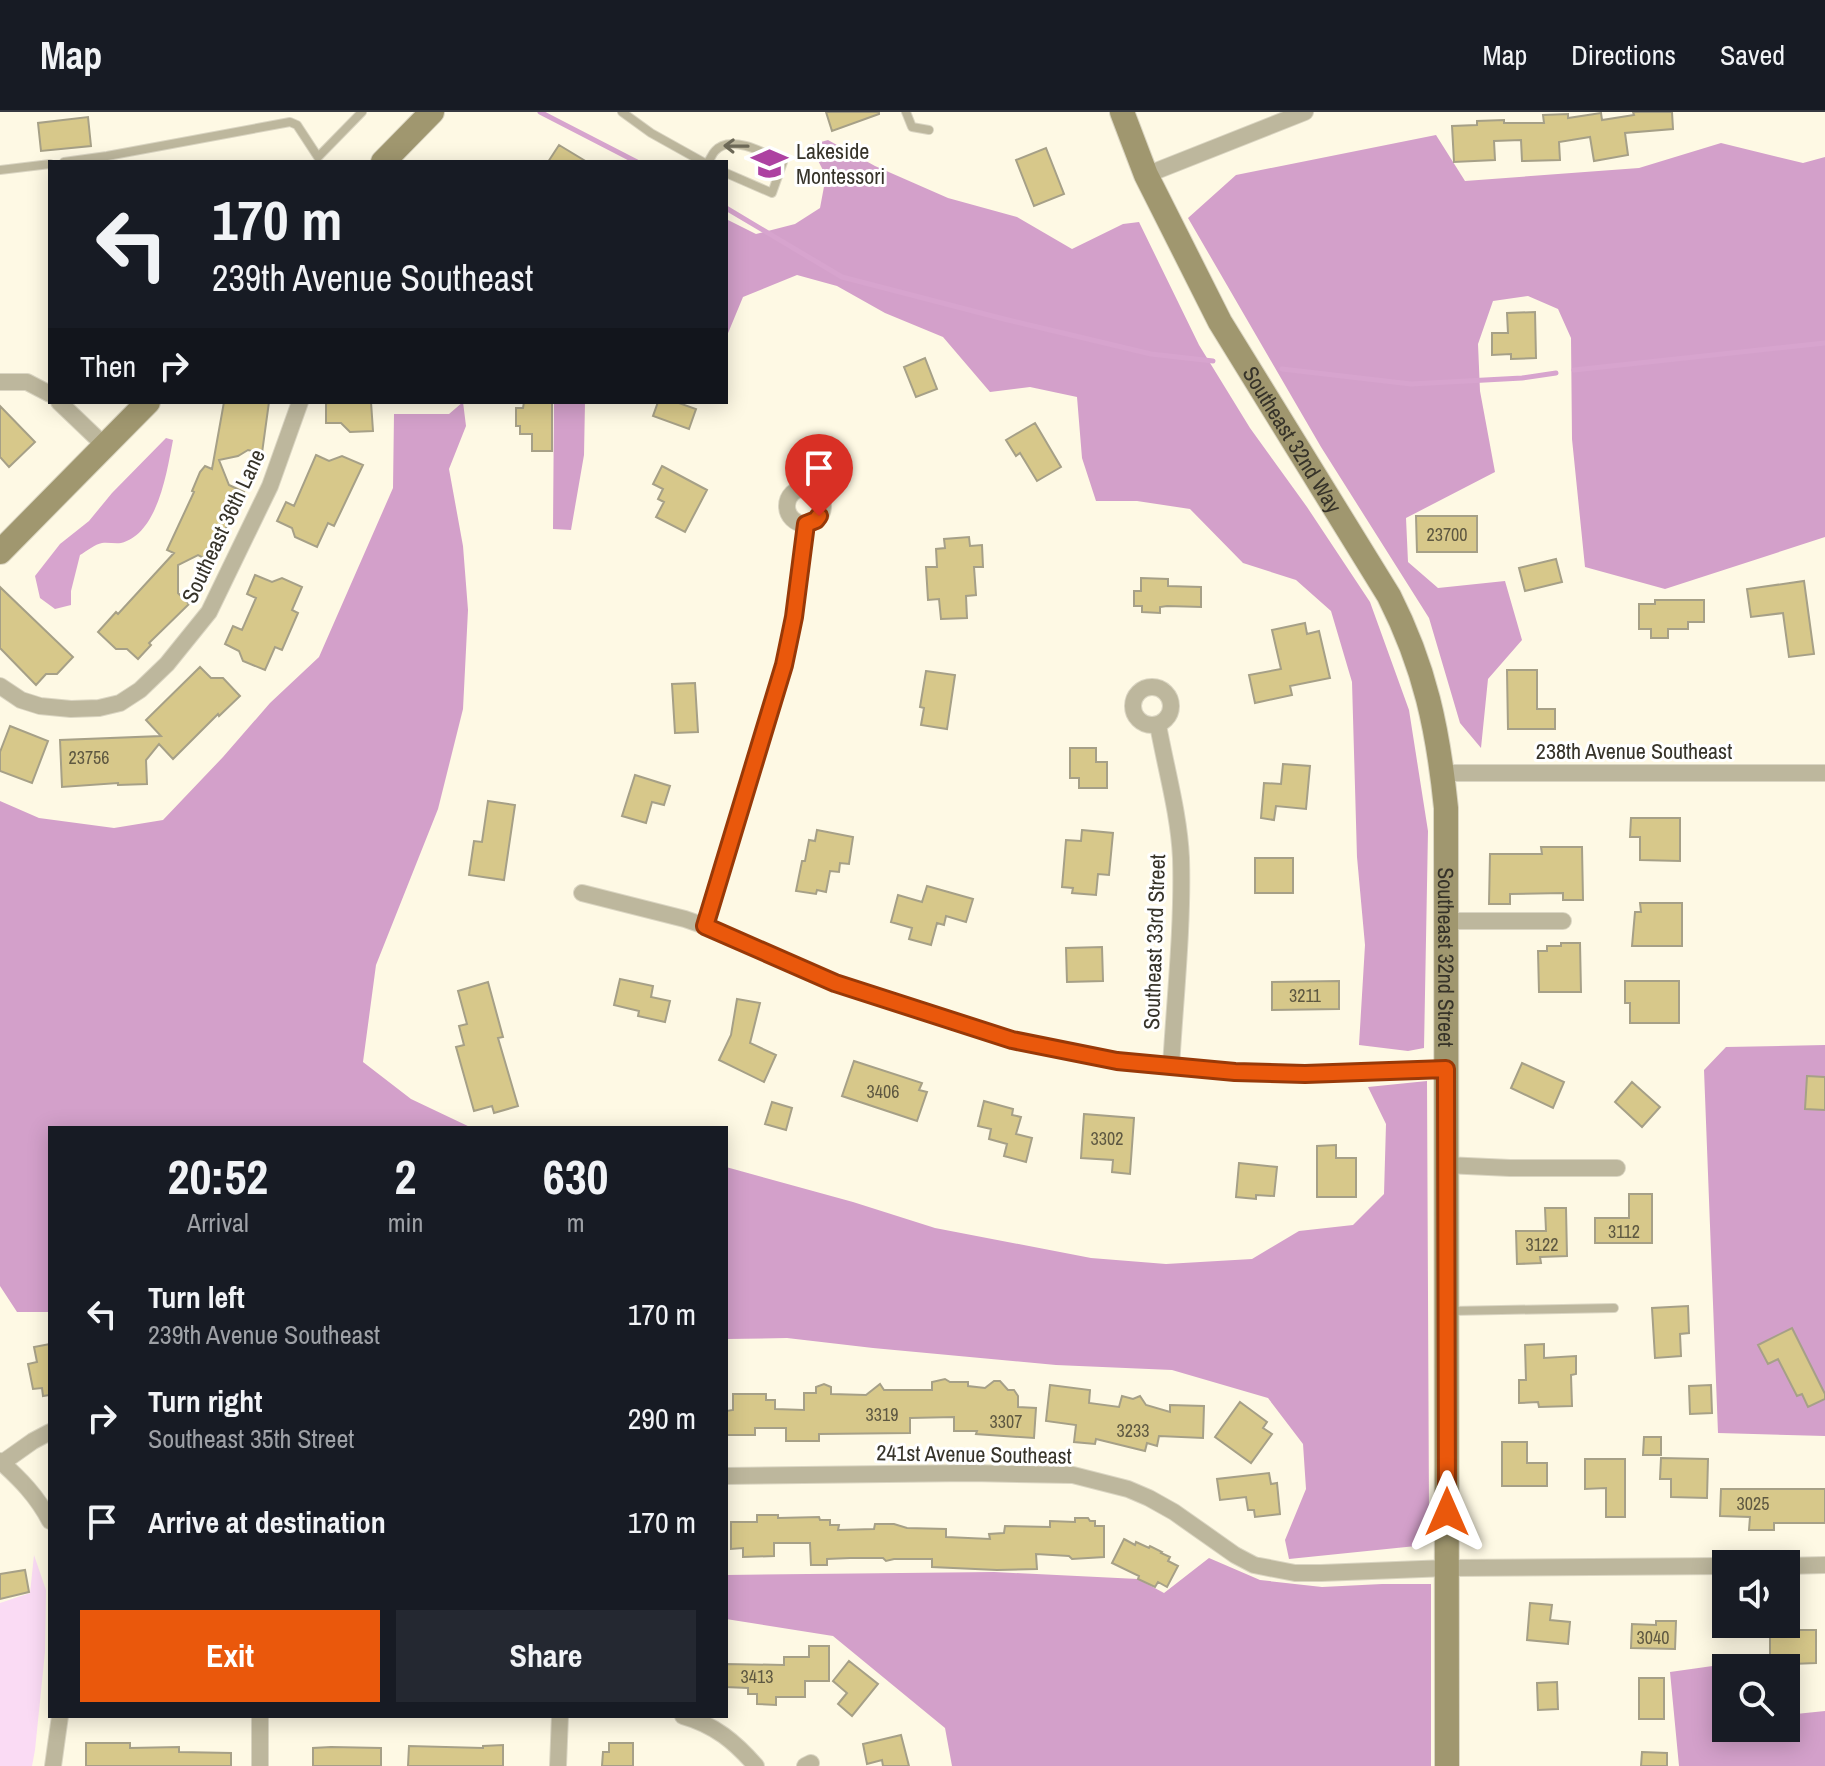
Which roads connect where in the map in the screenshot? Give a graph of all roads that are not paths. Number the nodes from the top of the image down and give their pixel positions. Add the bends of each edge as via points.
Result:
1 (362, 112) edge
2 (432, 112) edge
3 (622, 112) edge
4 (906, 112) edge
5 (1122, 112) edge
6 (1305, 112) edge
7 (929, 130) dead end
8 (78, 160) edge
9 (385, 160) edge
10 (702, 160) edge
11 (708, 160) edge
12 (48, 164) edge
13 (0, 170) edge
14 (728, 174) edge
15 (1146, 175) junction
16 (0, 382) edge
17 (48, 392) edge
18 (62, 404) edge
19 (146, 404) edge
20 (299, 404) edge
21 (105, 446) junction
22 (806, 524) dead end
23 (0, 552) edge
24 (0, 686) edge
25 (1158, 725) dead end
26 (1443, 773) junction
27 (1825, 773) edge
28 (582, 893) dead end
29 (1446, 921) junction
30 (1563, 921) dead end
31 (705, 926) junction
32 (1171, 1067) junction
33 (1446, 1069) junction
34 (1446, 1165) junction
35 (1617, 1168) dead end
36 (1614, 1308) dead end
37 (1446, 1311) junction
38 (48, 1433) edge
39 (1, 1462) edge
40 (728, 1476) edge
41 (48, 1518) edge
42 (1825, 1565) edge
43 (1712, 1566) edge
44 (1800, 1566) edge
45 (1447, 1568) junction
46 (60, 1718) edge
47 (260, 1718) edge
48 (560, 1718) edge
49 (689, 1718) edge
50 (53, 1766) edge
51 (260, 1766) edge
52 (558, 1766) edge
53 (756, 1766) edge
54 (1447, 1766) edge

1 - 8 lane via 318,157 290,122
2 - 9 street
3 - 10 lane
4 - 7 lane via 912,127
5 - 15 street, Southeast 32nd Way
6 - 15 street
14 -> 11 lane via 772,193 783,162 737,144 716,149
12 - 13 lane
15 - 26 street, Southeast 32nd Way via 1220,322 1401,619 1422,672
16 - 17 street via 27,382
18 - 21 street
19 - 21 street
20 - 24 street, Southeast 36th Lane via 270,486 209,612 140,690 120,703 71,709 21,700
21 - 23 street
22 - 31 street via 784,665
25 - 32 street, Southeast 33rd Street via 1181,855
26 - 27 street, 238th Avenue Southeast
26 - 29 street, Southeast 32nd Street
28 - 31 street
29 - 30 street
29 - 33 street, Southeast 32nd Street
31 - 32 street via 835,983 1012,1040
32 - 33 street via 1305,1074
33 - 34 street, Southeast 32nd Street
34 - 35 street
34 - 37 street, Southeast 32nd Street
36 - 37 lane
37 - 45 street, Southeast 32nd Street
38 - 39 street
39 - 41 street via 31,1491
40 - 45 street, 241st Avenue Southeast via 1073,1475 1149,1498 1254,1565 1321,1573
42 - 44 street
43 - 45 street, 241st Avenue Southeast
45 - 54 street, Southeast 32nd Street
46 - 50 street
47 - 51 street
48 - 52 street
49 - 53 street via 730,1738

